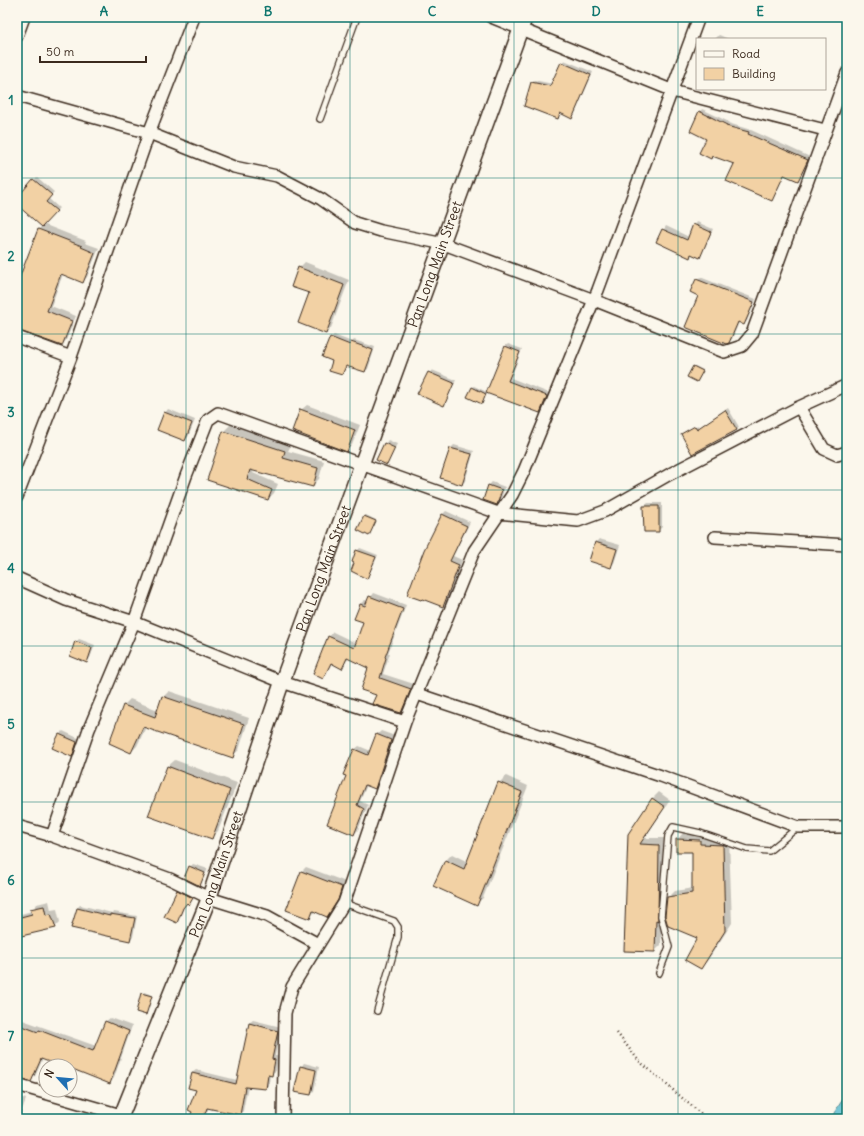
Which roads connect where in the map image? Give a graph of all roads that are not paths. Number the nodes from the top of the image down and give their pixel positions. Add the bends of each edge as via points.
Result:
1 (24, 17) edge
2 (194, 17) edge
3 (358, 17) edge
4 (491, 17) edge
5 (699, 17) edge
6 (523, 22) edge
7 (17, 36) edge
8 (847, 73) edge
9 (672, 89) junction
10 (17, 96) edge
11 (320, 119) dead end
12 (825, 130) junction
13 (149, 133) junction
14 (444, 244) junction
15 (594, 300) junction
16 (17, 337) edge
17 (72, 357) junction
18 (847, 385) edge
19 (799, 407) junction
20 (847, 452) edge
21 (363, 464) junction
22 (17, 497) edge
23 (498, 513) junction
24 (715, 537) dead end
25 (847, 544) edge
26 (17, 578) edge
27 (134, 622) junction
28 (282, 682) junction
29 (417, 694) junction
30 (405, 722) junction
31 (17, 826) edge
32 (798, 827) junction
33 (847, 827) edge
34 (52, 836) junction
35 (209, 898) junction
36 (344, 903) junction
37 (318, 944) junction
38 (659, 973) dead end
39 (377, 1011) dead end
40 (17, 1084) edge
41 (120, 1117) edge
42 (283, 1119) edge

1 - 7 street
2 - 13 street
3 - 11 lane
4 - 6 street
5 - 9 street
6 - 9 street
6 - 14 street, Pan Long Main Street
8 - 12 street
9 - 12 street
9 - 15 street
10 - 13 street
12 - 15 street via 752,334 742,346 724,352
13 - 14 street via 234,167 277,176 321,199 355,223
13 - 17 street
14 - 15 street
14 - 21 street, Pan Long Main Street
15 - 23 street via 524,471 512,495
16 - 17 street
17 - 22 street
18 - 19 street
19 - 20 street via 824,449 837,455
19 - 23 street via 605,511 578,521
21 - 23 street
21 - 27 street via 218,413 208,420
21 - 28 street, Pan Long Main Street
23 - 29 street via 474,551
24 - 25 street
26 - 27 street via 66,600
27 - 28 street
27 - 34 street via 89,729
28 - 30 street
28 - 35 street, Pan Long Main Street
29 - 30 street
29 - 32 street via 661,776
30 - 36 street
31 - 34 street
32 - 33 street
32 - 38 lane via 769,851 747,849 673,827 668,836 661,916 669,947
34 - 35 street via 180,882
35 - 37 street via 267,916
35 - 41 street, Pan Long Main Street
36 - 37 street
36 - 39 lane via 394,921 398,927 398,937
37 - 42 street via 292,987 286,1013
40 - 41 street

